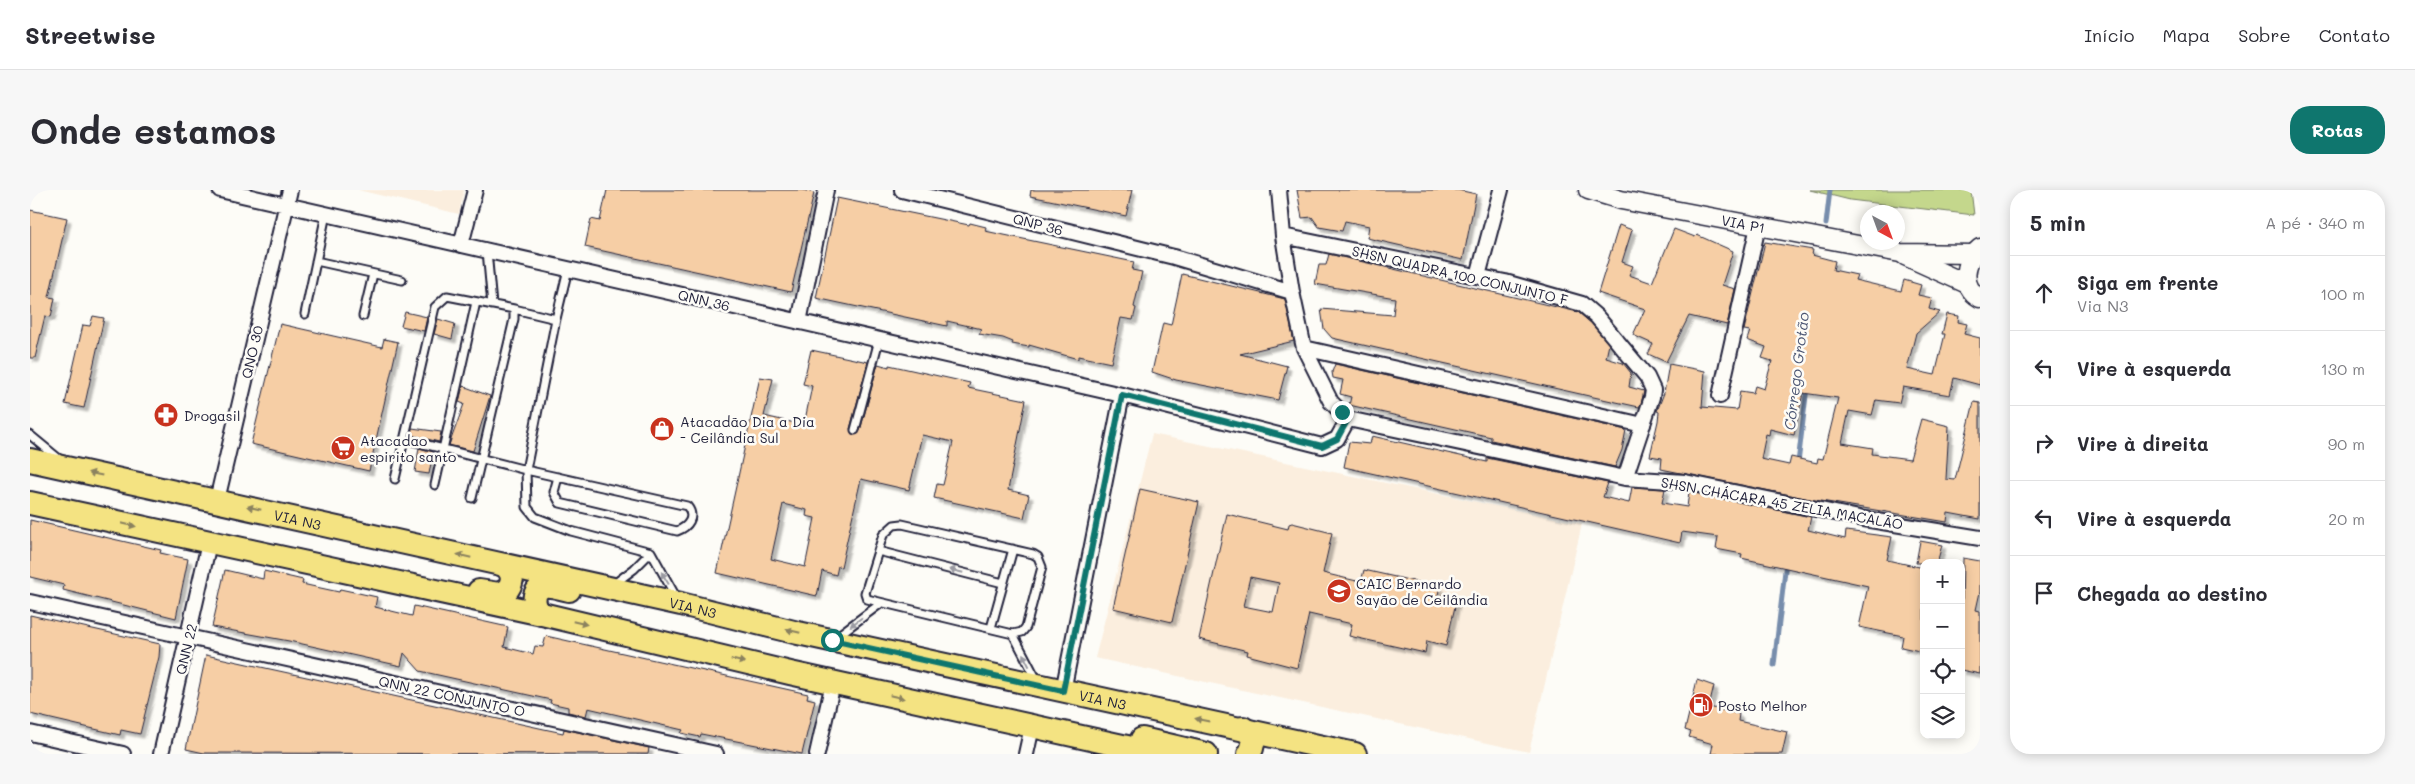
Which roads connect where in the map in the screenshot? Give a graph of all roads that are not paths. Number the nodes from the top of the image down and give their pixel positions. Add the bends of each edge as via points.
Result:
1 (220, 190) edge
2 (290, 190) edge
3 (475, 190) edge
4 (826, 190) edge
5 (902, 190) edge
6 (1279, 190) edge
7 (1501, 190) edge
8 (1588, 190) edge
9 (1621, 195) edge
10 (287, 205) junction
11 (326, 214) junction
12 (1758, 226) junction
13 (1283, 236) junction
14 (461, 245) junction
15 (487, 251) junction
16 (1976, 251) edge
17 (1900, 253) junction
18 (316, 262) junction
19 (568, 269) junction
20 (373, 274) junction
21 (1478, 276) junction
22 (402, 280) dead end
23 (1967, 284) junction
24 (1292, 292) junction
25 (1980, 298) edge
26 (476, 302) junction
27 (492, 305) junction
28 (514, 309) junction
29 (305, 314) dead end
30 (363, 316) dead end
31 (556, 319) junction
32 (799, 322) junction
33 (879, 340) junction
34 (1304, 348) junction
35 (1122, 395) junction
36 (1720, 396) dead end
37 (1348, 419) junction
38 (1643, 425) junction
39 (854, 430) dead end
40 (30, 435) edge
41 (404, 439) junction
42 (443, 449) junction
43 (482, 459) junction
44 (30, 460) edge
45 (70, 468) junction
46 (526, 470) junction
47 (558, 477) junction
48 (1625, 478) junction
49 (395, 479) dead end
50 (435, 485) dead end
51 (472, 498) dead end
52 (217, 500) junction
53 (30, 503) edge
54 (1980, 538) edge
55 (209, 543) junction
56 (1013, 549) junction
57 (878, 551) junction
58 (651, 552) junction
59 (310, 564) junction
60 (504, 565) junction
61 (1004, 583) junction
62 (609, 588) junction
63 (30, 602) edge
64 (681, 604) junction
65 (880, 604) junction
66 (542, 614) junction
67 (723, 614) junction
68 (991, 628) junction
69 (1013, 634) junction
70 (188, 637) junction
71 (832, 640) junction
72 (833, 683) junction
73 (1040, 686) junction
74 (1063, 691) junction
75 (1242, 728) junction
76 (1042, 729) junction
77 (30, 733) edge
78 (122, 754) edge
79 (161, 754) edge
80 (716, 754) edge
81 (817, 754) edge
82 (1026, 754) edge
83 (1159, 754) edge
84 (1206, 754) edge
85 (1250, 754) edge
86 (1281, 754) edge
87 (1304, 754) edge
88 (1355, 754) edge

1 - 10 street, QNN 36
2 - 10 street, QNO 30
3 - 14 street
4 - 32 street
5 - 24 street, QNP 36 via 1174,257
6 - 13 street
7 - 21 street
8 - 9 street, VIA P1
9 - 12 street, VIA P1
10 - 11 street, QNN 36
10 - 52 street, QNO 30
11 - 14 street, QNN 36
11 - 18 lane
12 - 17 street, VIA P1
12 - 36 street
13 - 21 street, SHSN QUADRA 100 CONJUNTO F
13 - 24 street
14 - 15 street, QNN 36
15 - 19 street, QNN 36
15 - 27 lane
16 - 17 street, VIA P1
16 - 23 street, VIA P1 via 1966,268
17 - 23 street, VIA P1
18 - 20 lane
18 - 29 lane
19 - 31 lane
19 - 32 street, QNN 36
20 - 22 lane
20 - 30 lane
21 - 38 street, SHSN QUADRA 100 CONJUNTO F via 1566,298 1582,304 1597,316 1647,377 1653,390
23 - 25 street, VIA P1
24 - 34 street
26 - 27 lane
26 - 41 lane via 447,296 435,307
26 - 42 lane
27 - 28 lane
28 - 31 lane
28 - 43 lane
31 - 46 lane
32 - 33 street, QNN 36
33 - 35 street, QNN 36
33 - 39 lane
34 - 37 street via 1331,402
34 - 38 street
35 - 37 street, QNN 36 via 1322,446 1337,439
35 - 74 street
37 - 48 street, SHSN CHÁCARA 45 ZELIA MACALÃO
38 - 48 street, SHSN QUADRA 100 CONJUNTO F
40 - 45 lane
41 - 42 lane
41 - 49 lane
42 - 43 lane
42 - 50 lane
43 - 46 lane
43 - 51 lane
44 - 45 main road, VIA N3
52 -> 45 main road, VIA N3
46 - 47 lane
46 - 58 lane via 527,507 535,517 571,531
47 - 47 lane via 554,492 560,503 677,531 688,525 691,519 687,506
48 - 54 street, SHSN CHÁCARA 45 ZELIA MACALÃO via 1685,482 1864,519
60 -> 52 main road, VIA N3
53 -> 55 main road
55 - 59 main road
55 - 70 street, QNN 22
56 - 57 lane via 902,524 888,529
56 - 61 lane
56 - 69 lane via 1033,554 1042,567 1026,627 1019,634
61 -> 57 lane
57 - 65 lane via 865,593 867,599
58 - 62 lane
64 -> 58 lane
59 - 60 main road via 391,572 499,594 508,589 512,579 512,573
59 - 66 main road
60 - 62 main road, VIA N3
61 - 68 lane
62 - 64 main road, VIA N3
63 - 70 street, QNN 22 CONJUNTO O
64 - 67 main road, VIA N3
65 - 68 lane
65 -> 71 lane
66 - 67 main road via 534,600 538,590 546,586 652,610
66 -> 72 main road
71 -> 67 main road, VIA N3
68 - 69 lane
73 -> 69 lane
70 - 79 street, QNN 22
70 - 80 street, QNN 22 CONJUNTO O
71 - 73 main road, VIA N3
72 -> 76 main road
72 - 81 street
73 - 74 main road, VIA N3
75 -> 74 main road, VIA N3
75 - 85 main road via 1253,740
75 - 88 main road, VIA N3
76 - 82 street
76 - 83 main road
76 - 84 main road via 1124,735
77 - 78 street
86 - 87 main road via 1289,751

